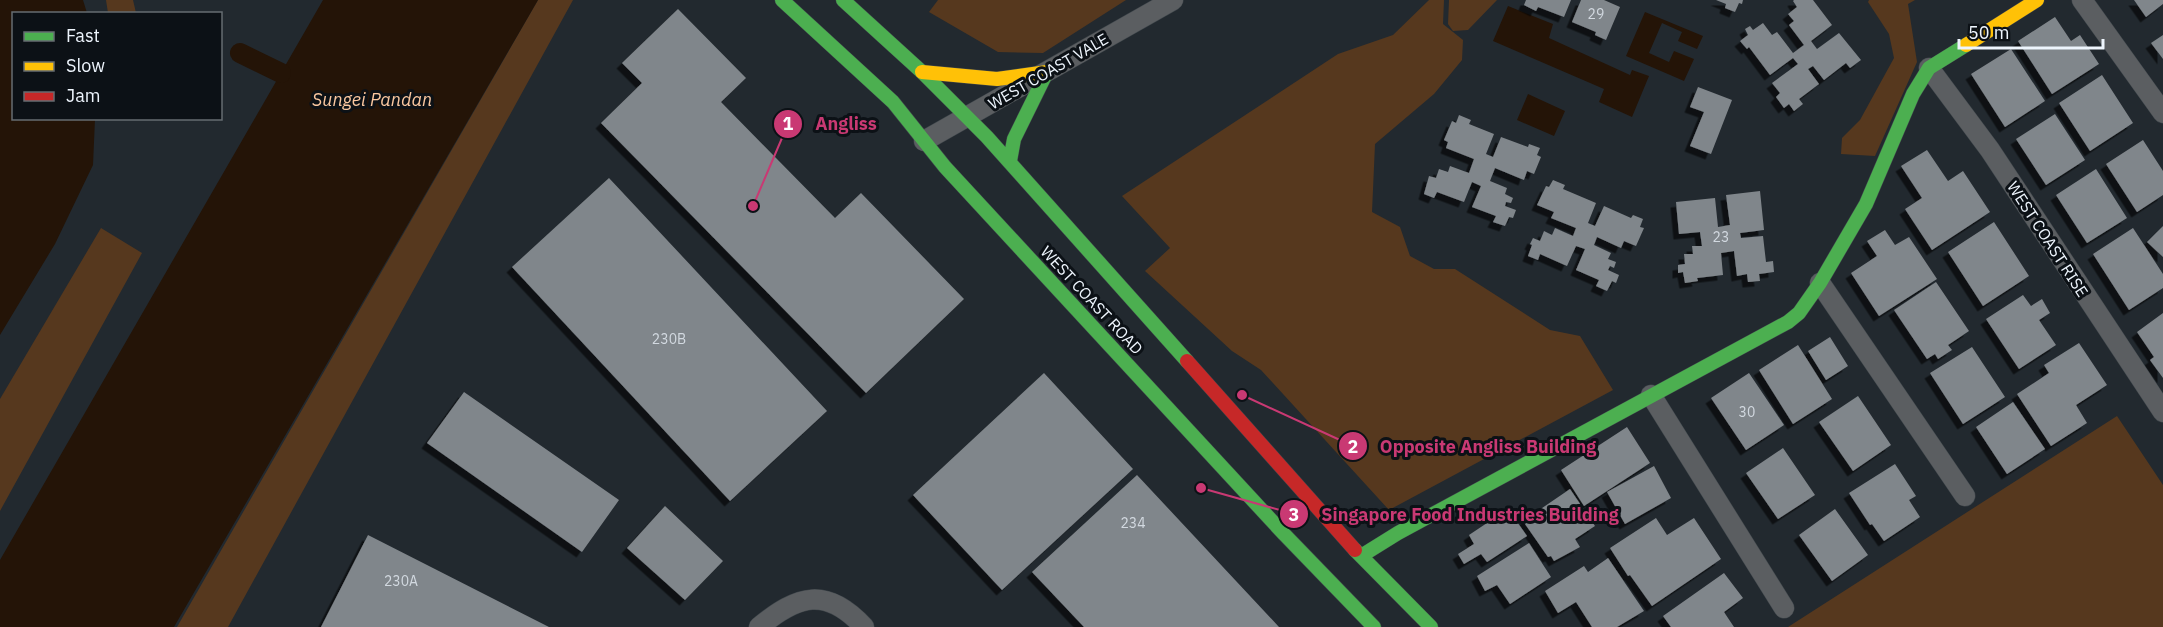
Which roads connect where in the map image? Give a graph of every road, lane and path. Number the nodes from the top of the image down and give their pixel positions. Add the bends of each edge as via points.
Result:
1 (782, 0) edge
2 (843, 0) edge
3 (1173, 0) edge
4 (2037, 0) edge
5 (2082, 0) edge
6 (1929, 68) junction
7 (922, 72) junction
8 (1047, 72) junction
9 (2163, 113) edge
10 (967, 117) junction
11 (924, 141) junction
12 (1010, 161) junction
13 (1820, 283) junction
14 (1652, 395) junction
15 (2163, 412) edge
16 (1965, 496) dead end
17 (1361, 556) junction
18 (1784, 608) dead end
19 (759, 627) edge
20 (864, 627) edge
21 (1374, 627) edge
22 (1431, 627) edge

1 - 11 main road, WEST COAST ROAD via 893,102
2 - 7 main road, WEST COAST ROAD
3 - 8 street, WEST COAST VALE
4 - 6 main road
5 - 9 street
6 - 13 main road via 1913,94 1866,204
6 - 15 street, WEST COAST RISE via 1996,159
7 - 8 main road via 997,79
7 - 10 main road, WEST COAST ROAD
8 - 10 street, WEST COAST VALE
8 - 12 main road via 1014,139
10 - 11 street, WEST COAST VALE
10 - 12 main road, WEST COAST ROAD
11 - 21 main road, WEST COAST ROAD
12 - 17 main road, WEST COAST ROAD
13 - 14 main road via 1788,322
13 - 16 street
14 - 17 main road
14 - 18 street
17 - 22 main road, WEST COAST ROAD
19 - 20 street via 798,602 818,598 832,602

